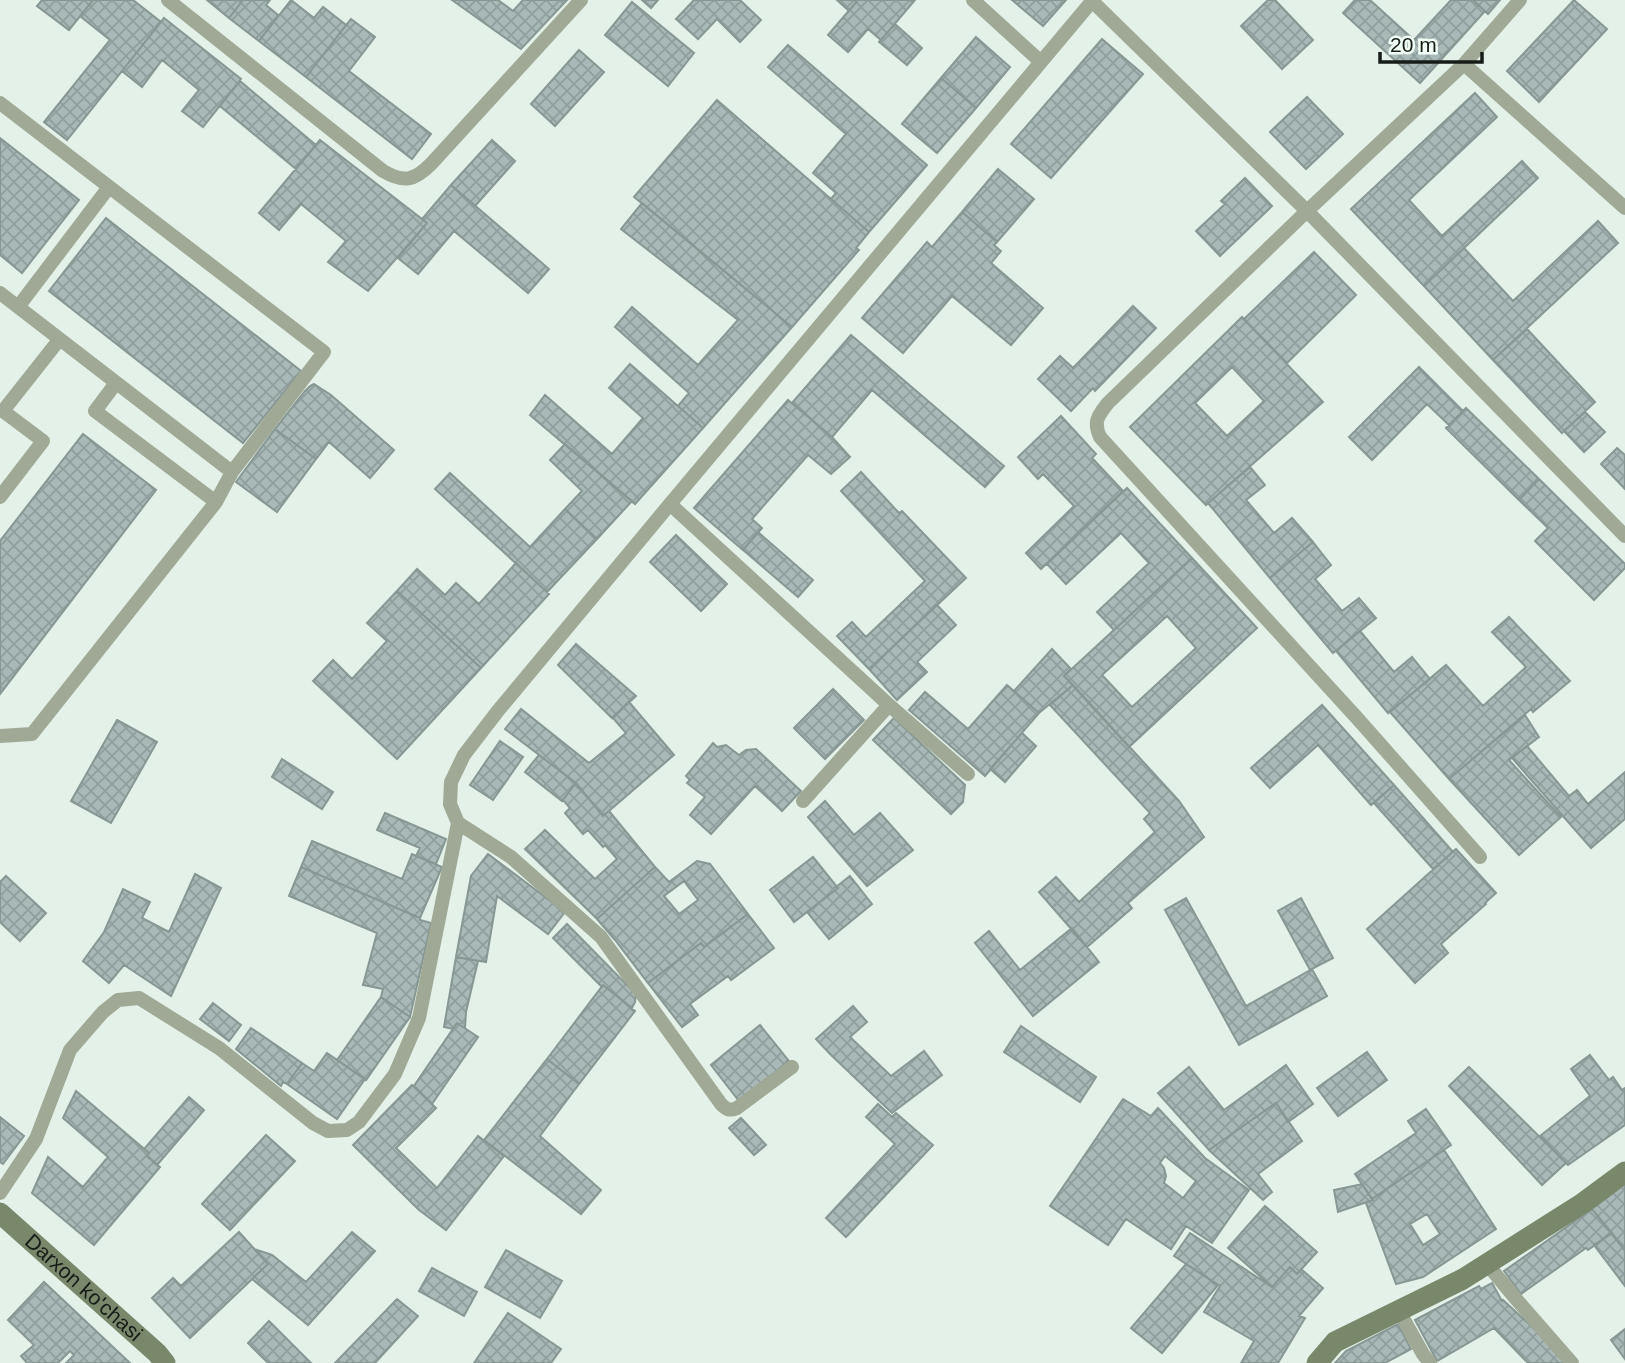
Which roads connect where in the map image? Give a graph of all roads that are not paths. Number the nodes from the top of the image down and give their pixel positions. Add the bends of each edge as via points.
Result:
1 (168, 0) edge
2 (581, 0) edge
3 (973, 0) edge
4 (1520, 0) edge
5 (1093, 1) edge
6 (1041, 62) junction
7 (1464, 64) junction
8 (0, 103) edge
9 (109, 187) junction
10 (1625, 208) edge
11 (1307, 211) junction
12 (0, 293) edge
13 (18, 307) junction
14 (59, 340) junction
15 (116, 383) junction
16 (232, 472) junction
17 (0, 497) edge
18 (216, 502) junction
19 (670, 504) junction
20 (1625, 536) edge
21 (889, 705) junction
22 (0, 736) edge
23 (968, 774) dead end
24 (803, 801) dead end
25 (458, 823) junction
26 (1480, 857) dead end
27 (792, 1067) dead end
28 (1625, 1172) edge
29 (0, 1193) edge
30 (0, 1213) edge
31 (1487, 1264) junction
32 (1399, 1311) junction
33 (165, 1363) edge
34 (1317, 1363) edge
35 (1430, 1363) edge
36 (1572, 1363) edge

1 - 2 lane via 383,171 407,178 419,176 431,164
3 - 6 lane
4 - 7 lane
5 - 6 lane
5 - 11 lane
6 - 19 lane
7 - 10 lane
7 - 11 lane
8 - 9 lane
9 - 13 lane
9 - 16 lane via 324,352
11 - 20 lane
11 - 26 lane via 1108,403 1096,427 1100,437
12 - 13 lane
13 - 14 lane
14 - 15 lane
14 - 17 lane via 3,411 43,441
15 - 16 lane
15 - 18 lane via 95,411
16 - 18 lane
18 - 22 lane via 32,734
19 - 21 lane
19 - 25 lane via 464,755 452,782 450,804
21 - 23 lane
21 - 24 lane
25 - 27 lane via 511,857 601,936 726,1109 737,1108
25 - 29 lane via 419,1018 395,1074 359,1122 347,1130 328,1131 219,1048 139,998 118,1000 70,1050 36,1139
28 - 31 street
30 - 33 street, Darxon ko'chasi
31 - 32 street
31 - 36 lane
32 - 34 street via 1335,1342
32 - 35 lane

